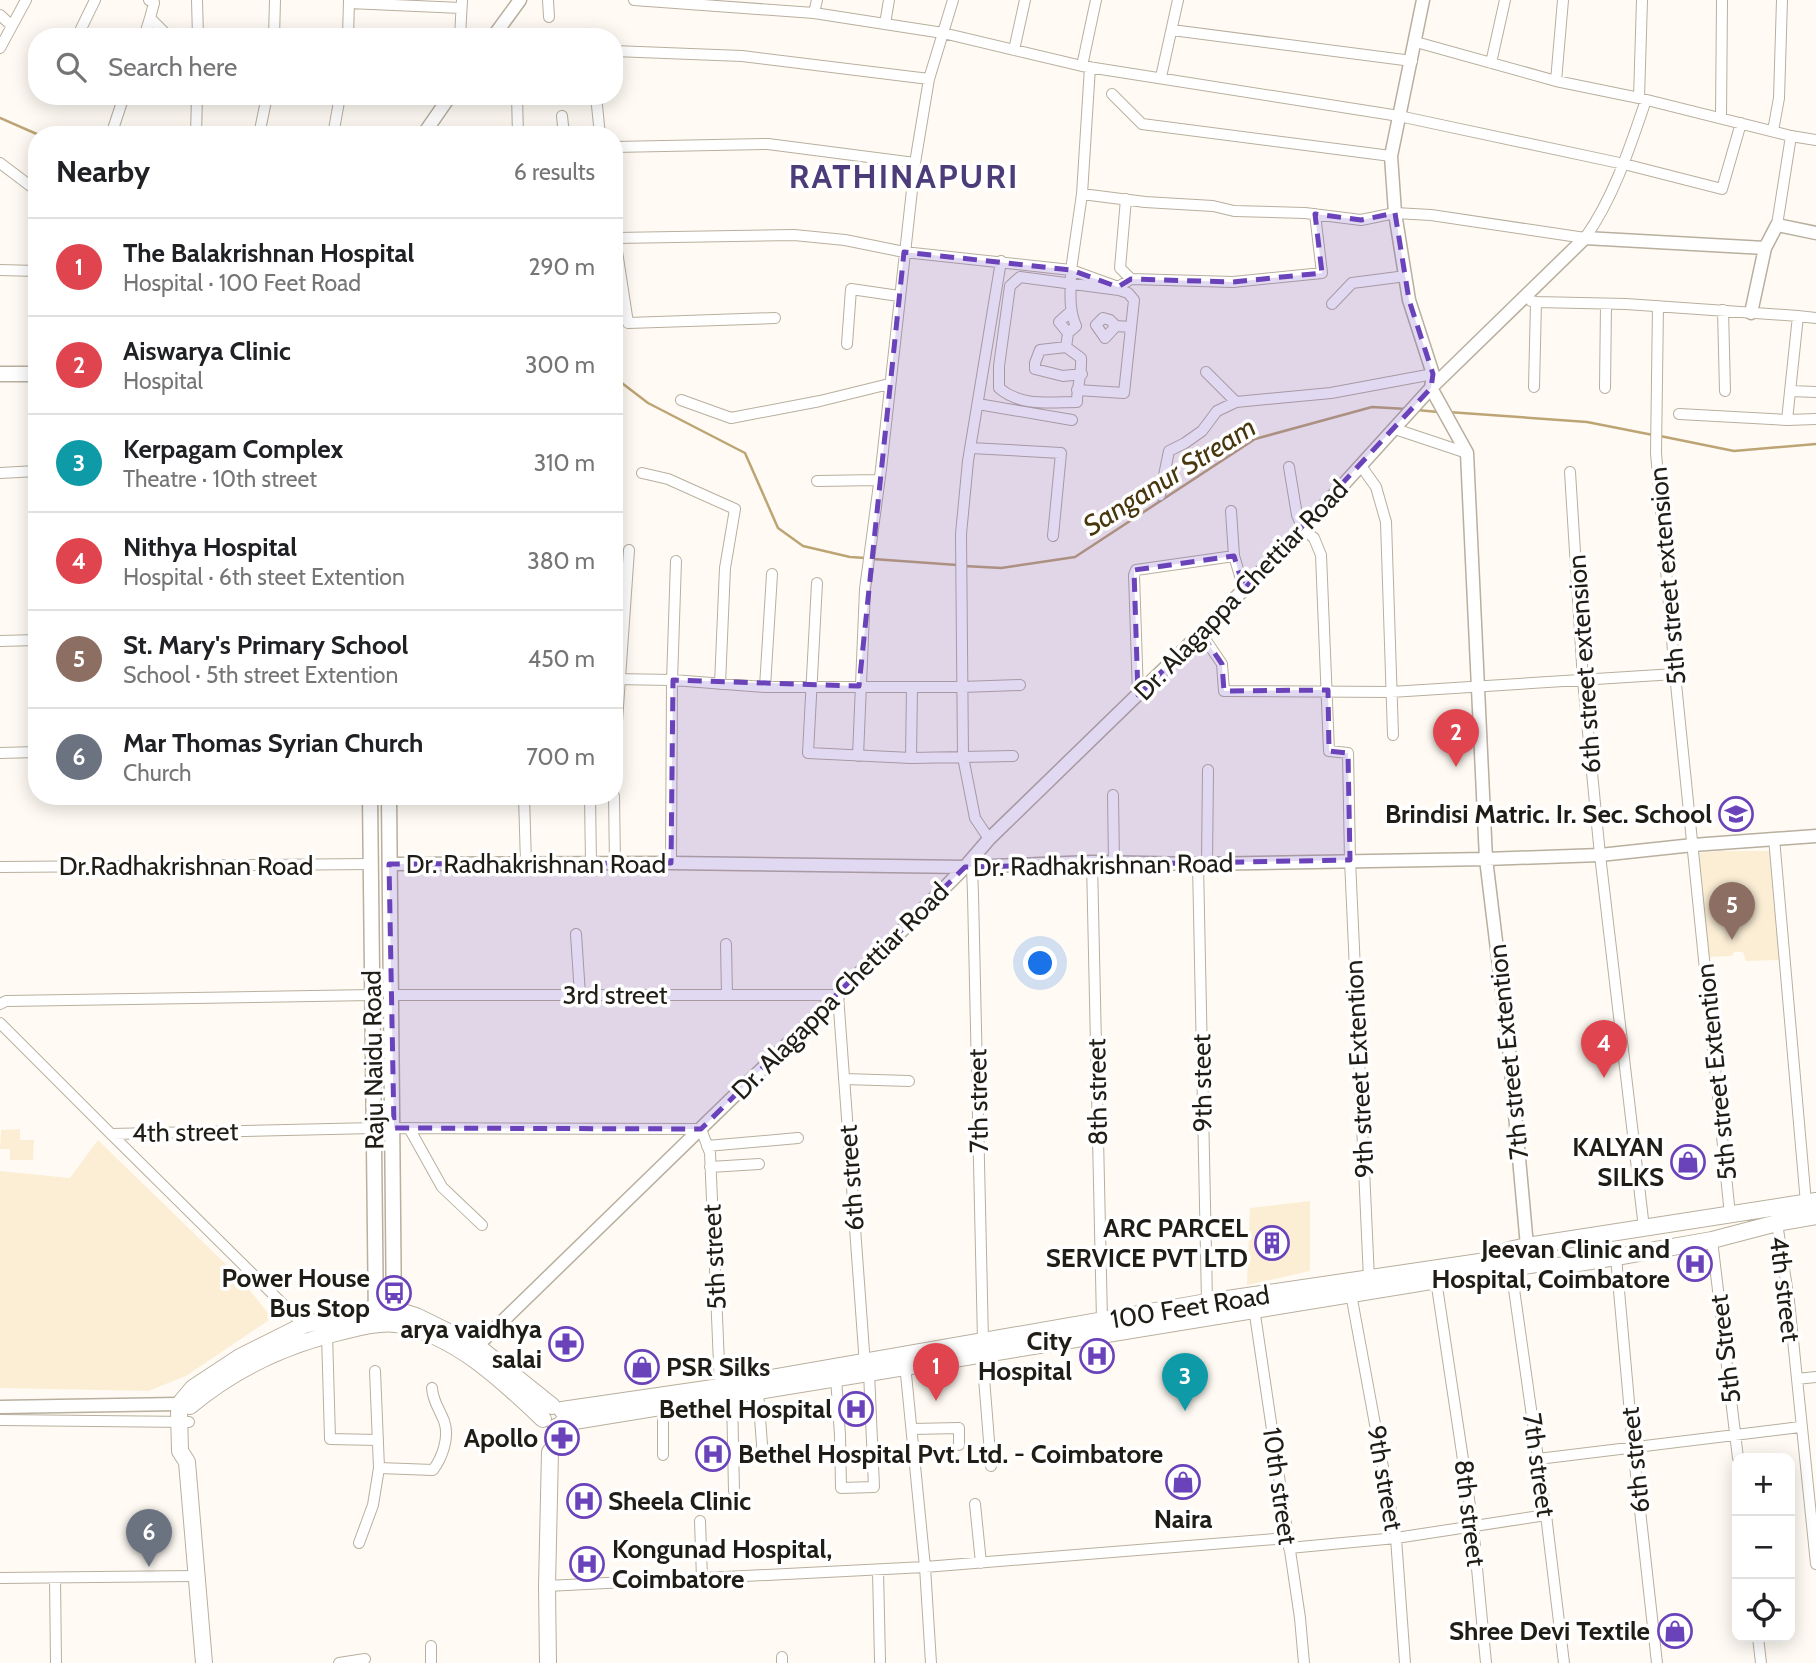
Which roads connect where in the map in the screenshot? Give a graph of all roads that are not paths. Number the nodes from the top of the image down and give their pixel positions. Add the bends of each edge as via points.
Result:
1 (26, 0) edge
2 (95, 0) edge
3 (149, 0) edge
4 (197, 0) edge
5 (275, 0) edge
6 (520, 0) edge
7 (548, 0) edge
8 (634, 0) edge
9 (817, 0) edge
10 (889, 0) edge
11 (953, 0) edge
12 (1025, 0) edge
13 (1096, 0) edge
14 (1178, 0) edge
15 (1423, 0) edge
16 (1505, 0) edge
17 (1563, 0) edge
18 (1642, 0) edge
19 (1722, 0) edge
20 (1782, 0) edge
21 (349, 2) edge
22 (732, 3) edge
23 (461, 4) edge
24 (814, 13) junction
25 (0, 15) edge
26 (548, 17) dead end
27 (150, 18) junction
28 (886, 24) junction
29 (12, 26) junction
30 (81, 28) edge
31 (147, 28) edge
32 (160, 28) edge
33 (198, 28) edge
34 (274, 28) edge
35 (348, 28) edge
36 (460, 28) edge
37 (500, 28) edge
38 (1172, 30) junction
39 (943, 33) junction
40 (1416, 42) junction
41 (0, 48) edge
42 (1014, 50) junction
43 (623, 51) edge
44 (1412, 61) junction
45 (1491, 64) junction
46 (1086, 66) junction
47 (1161, 77) junction
48 (929, 79) junction
49 (1556, 81) junction
50 (1112, 94) dead end
51 (1642, 99) junction
52 (121, 105) edge
53 (197, 105) edge
54 (265, 105) edge
55 (338, 105) edge
56 (444, 105) edge
57 (517, 105) edge
58 (597, 105) edge
59 (562, 116) dead end
60 (1399, 116) junction
61 (1721, 118) junction
62 (1741, 123) junction
63 (114, 126) edge
64 (196, 126) edge
65 (261, 126) edge
66 (334, 126) edge
67 (429, 126) edge
68 (518, 126) edge
69 (563, 126) edge
70 (599, 126) edge
71 (1773, 131) junction
72 (1791, 136) junction
73 (1816, 140) edge
74 (623, 147) edge
75 (1391, 156) junction
76 (0, 163) edge
77 (915, 163) junction
78 (1624, 164) junction
79 (28, 184) edge
80 (1082, 194) junction
81 (1126, 199) junction
82 (1395, 213) junction
83 (1315, 214) junction
84 (1777, 225) junction
85 (1816, 233) edge
86 (623, 238) edge
87 (1585, 238) junction
88 (1765, 248) junction
89 (904, 252) junction
90 (1001, 261) junction
91 (0, 270) edge
92 (1071, 270) junction
93 (28, 271) edge
94 (1405, 276) junction
95 (1130, 279) junction
96 (1071, 285) junction
97 (900, 296) junction
98 (1521, 301) junction
99 (623, 302) edge
100 (1536, 302) junction
101 (1332, 304) dead end
102 (1606, 304) junction
103 (1658, 306) junction
104 (1723, 310) junction
105 (1751, 313) junction
106 (1798, 316) junction
107 (775, 318) dead end
108 (1816, 318) edge
109 (1116, 326) dead end
110 (1131, 327) junction
111 (847, 344) dead end
112 (1066, 347) junction
113 (1206, 372) dead end
114 (0, 374) edge
115 (28, 374) edge
116 (1082, 374) junction
117 (1433, 374) junction
118 (889, 383) junction
119 (1534, 387) dead end
120 (1605, 388) dead end
121 (1077, 390) junction
122 (1725, 391) dead end
123 (1790, 391) junction
124 (1433, 392) junction
125 (1816, 392) edge
126 (681, 400) dead end
127 (1236, 402) junction
128 (978, 404) junction
129 (1678, 414) dead end
130 (1816, 419) edge
131 (1072, 420) dead end
132 (1787, 420) junction
133 (1397, 427) junction
134 (971, 448) junction
135 (1467, 453) junction
136 (1361, 466) junction
137 (1289, 467) dead end
138 (28, 471) edge
139 (642, 472) dead end
140 (1570, 472) dead end
141 (0, 473) edge
142 (879, 480) junction
143 (817, 481) dead end
144 (1160, 495) dead end
145 (1231, 511) dead end
146 (1303, 529) junction
147 (1053, 536) dead end
148 (629, 550) dead end
149 (1234, 556) junction
150 (676, 561) dead end
151 (772, 575) dead end
152 (817, 583) dead end
153 (1244, 589) junction
154 (623, 614) edge
155 (1201, 633) junction
156 (28, 640) edge
157 (0, 641) edge
158 (1675, 674) junction
159 (623, 679) edge
160 (1583, 680) junction
161 (672, 681) junction
162 (720, 684) junction
163 (1020, 685) dead end
164 (859, 686) junction
165 (765, 687) junction
166 (812, 687) junction
167 (912, 687) junction
168 (962, 687) junction
169 (1478, 687) junction
170 (1328, 690) junction
171 (1391, 692) junction
172 (1138, 695) junction
173 (1393, 735) dead end
174 (28, 752) edge
175 (0, 753) edge
176 (858, 756) junction
177 (963, 757) junction
178 (1013, 757) dead end
179 (911, 758) junction
180 (1208, 770) dead end
181 (1113, 795) dead end
182 (370, 805) edge
183 (389, 805) edge
184 (524, 805) edge
185 (590, 805) edge
186 (614, 805) edge
187 (1816, 836) edge
188 (1774, 838) junction
189 (989, 839) junction
190 (1693, 845) junction
191 (1600, 855) junction
192 (1486, 859) junction
193 (1350, 860) junction
194 (1093, 862) junction
195 (671, 863) junction
196 (1114, 863) junction
197 (372, 864) junction
198 (389, 864) junction
199 (526, 864) junction
200 (591, 864) junction
201 (615, 864) junction
202 (1203, 864) junction
203 (0, 867) edge
204 (965, 867) junction
205 (576, 934) dead end
206 (726, 944) dead end
207 (372, 995) junction
208 (391, 995) junction
209 (580, 995) junction
210 (727, 995) junction
211 (838, 995) junction
212 (0, 1004) edge
213 (0, 1023) edge
214 (844, 1079) junction
215 (909, 1081) dead end
216 (374, 1128) junction
217 (394, 1128) junction
218 (409, 1128) junction
219 (701, 1129) junction
220 (111, 1134) junction
221 (798, 1138) dead end
222 (707, 1146) junction
223 (759, 1164) dead end
224 (710, 1167) junction
225 (1813, 1204) edge
226 (1730, 1215) junction
227 (1816, 1216) edge
228 (1777, 1223) junction
229 (482, 1225) dead end
230 (1644, 1228) junction
231 (1708, 1235) junction
232 (1531, 1255) junction
233 (1616, 1257) junction
234 (1511, 1268) junction
235 (1369, 1279) junction
236 (1436, 1280) junction
237 (1352, 1294) junction
238 (1207, 1302) junction
239 (1254, 1308) junction
240 (375, 1316) junction
241 (394, 1317) junction
242 (1102, 1321) junction
243 (304, 1325) junction
244 (327, 1334) junction
245 (477, 1346) junction
246 (982, 1347) junction
247 (904, 1360) junction
248 (866, 1369) junction
249 (375, 1371) dead end
250 (1816, 1377) edge
251 (836, 1378) junction
252 (1797, 1379) junction
253 (432, 1388) dead end
254 (726, 1391) junction
255 (758, 1391) junction
256 (0, 1407) edge
257 (663, 1407) junction
258 (114, 1408) junction
259 (183, 1411) junction
260 (0, 1412) edge
261 (554, 1418) junction
262 (0, 1420) edge
263 (1800, 1427) junction
264 (912, 1430) junction
265 (1735, 1436) junction
266 (378, 1440) junction
267 (960, 1445) dead end
268 (1633, 1447) junction
269 (1737, 1453) edge
270 (663, 1455) dead end
271 (762, 1458) dead end
272 (1538, 1459) junction
273 (991, 1466) dead end
274 (379, 1468) junction
275 (734, 1491) dead end
276 (975, 1504) dead end
277 (1546, 1515) junction
278 (700, 1521) dead end
279 (1474, 1526) junction
280 (1396, 1538) junction
281 (359, 1543) dead end
282 (1288, 1543) junction
283 (981, 1563) junction
284 (1816, 1564) edge
285 (925, 1567) junction
286 (878, 1570) junction
287 (195, 1576) junction
288 (0, 1578) edge
289 (54, 1578) junction
290 (702, 1578) junction
291 (547, 1586) junction
292 (1759, 1642) edge
293 (431, 1646) dead end
294 (365, 1659) dead end
295 (880, 1661) dead end
296 (56, 1663) edge
297 (204, 1663) edge
298 (339, 1663) edge
299 (431, 1663) edge
300 (548, 1663) edge
301 (931, 1663) edge
302 (1304, 1663) edge
303 (1405, 1663) edge
304 (1486, 1663) edge
305 (1564, 1663) edge
306 (1657, 1663) edge
307 (1761, 1663) edge

1 - 29 street
2 - 30 street
3 - 27 street via 154,3
4 - 33 street
5 - 34 street
6 - 37 street
7 - 26 street
8 - 22 street
9 - 24 street
10 - 28 street
11 - 39 street
12 - 42 street
13 - 46 street
14 - 38 street
15 - 40 street
16 - 45 street
17 - 49 street
18 - 51 street
19 - 61 street
20 - 71 street via 1779,98
21 - 23 street
21 - 35 street
22 - 24 street
23 - 36 street
24 - 28 street
25 - 29 street
27 - 31 street
27 - 32 street
28 - 39 street
29 - 41 street
38 - 44 street
38 - 47 street
39 - 42 street
39 - 48 street
40 - 44 street
40 - 45 street
42 - 46 street
43 - 48 street via 742,57
44 - 60 street
45 - 49 street
46 - 47 street
46 - 80 street
47 - 60 street
48 - 77 street
49 - 51 street
50 - 75 street via 1142,124
51 - 61 street
51 - 78 street
52 - 63 street
53 - 64 street
54 - 65 street
55 - 66 street
56 - 67 street
57 - 68 street
58 - 70 street
59 - 69 street
60 - 75 street
60 - 78 street
61 - 62 street
62 - 71 street
62 - 78 street via 1721,189
71 - 72 street
72 - 73 street
72 - 84 street
74 - 77 street via 768,144
75 - 82 street
76 - 79 street
77 - 89 street
78 - 87 street
80 - 81 street
80 - 92 street
81 - 83 street
81 - 95 street via 1120,268
82 - 83 street via 1361,220
82 - 87 street
82 - 94 street
83 - 95 street via 1322,274 1233,282
84 - 85 street
84 - 88 street
86 - 89 street via 794,234
87 - 88 street
87 - 98 street, Dr. Alagappa Chettiar Road
88 - 105 street
89 - 90 street
89 - 97 street
90 - 92 street
90 - 128 street
91 - 93 street
92 - 95 street via 1118,287
92 - 96 street
94 - 101 street via 1352,284
94 - 117 street
96 - 110 street via 1128,293 1134,300
96 - 112 street via 1070,312 1076,326 1068,333
96 - 121 street via 1020,277 1010,286 999,388 1030,402 1077,402
97 - 111 street via 851,289
97 - 118 street
98 - 100 street
98 - 124 street, Dr. Alagappa Chettiar Road
99 - 107 street via 628,323
100 - 102 street
100 - 119 street
102 - 103 street
102 - 120 street
103 - 104 street
103 - 158 street, 5th street extension via 1656,450
104 - 105 street
104 - 122 street
105 - 106 street
106 - 108 street
106 - 123 street
109 - 110 street
110 - 121 street via 1124,393
112 - 116 street via 1081,358
112 - 116 street via 1040,351 1035,369 1063,376
113 - 127 street
114 - 115 main road
116 - 121 street
117 - 124 street
117 - 127 street via 1331,393
118 - 126 street via 731,418
118 - 142 street
123 - 125 street
123 - 132 street
124 - 133 street, Dr. Alagappa Chettiar Road
124 - 135 street
127 - 144 street via 1217,411 1202,430 1169,451
128 - 131 street
128 - 134 street
129 - 132 street
130 - 132 street
133 - 135 street
133 - 136 street, Dr. Alagappa Chettiar Road
134 - 147 street via 1061,453
134 - 168 street via 961,534
135 - 169 street, 7th street Extention
136 - 146 street, Dr. Alagappa Chettiar Road
136 - 171 street via 1376,487 1386,522
137 - 146 street
138 - 141 street
139 - 162 street via 735,509 725,568
140 - 160 street, 6th street extension
142 - 143 street
142 - 164 street
145 - 149 street
146 - 153 street, Dr. Alagappa Chettiar Road
146 - 170 street via 1314,538 1321,555
148 - 154 street
149 - 153 street
149 - 172 street via 1136,570
150 - 161 street
151 - 165 street
152 - 166 street
153 - 155 street, Dr. Alagappa Chettiar Road
155 - 170 street via 1222,664 1224,691
155 - 172 street, Dr. Alagappa Chettiar Road
156 - 157 street
158 - 160 street
158 - 190 street, 5th street extension
159 - 161 street
160 - 169 street
160 - 191 street, 6th street extension
161 - 162 street
161 - 195 street
162 - 165 street
163 - 168 street
164 - 166 street
164 - 167 street
164 - 176 street
165 - 166 street
166 - 176 street via 808,753
167 - 168 street
167 - 179 street
168 - 177 street
169 - 171 street
169 - 192 street, 7th street Extention
170 - 171 street
170 - 193 street, 9th street Extention via 1329,751 1348,753
171 - 173 street
172 - 189 street, Dr. Alagappa Chettiar Road
174 - 175 street
176 - 179 street
177 - 178 street
177 - 179 street
177 - 189 street via 975,818
180 - 202 street, 9th steet
181 - 196 street
182 - 197 main road, Raju Naidu Road
183 - 198 main road, Raju Naidu Road
184 - 199 street
185 - 200 street
186 - 201 street
187 - 188 street, Dr. Radhakrishnan Road
188 - 190 street, Dr. Radhakrishnan Road
188 - 225 street
189 - 204 street, Dr. Alagappa Chettiar Road
190 - 191 street, Dr. Radhakrishnan Road
190 - 226 street, 5th street Extention
191 - 192 street, Dr. Radhakrishnan Road
191 - 230 street, 6th street extension
192 - 193 street, Dr. Radhakrishnan Road
192 - 232 street, 7th street Extention
193 - 202 street, Dr. Radhakrishnan Road
193 - 235 street, 9th street Extention
194 - 196 street, Dr. Radhakrishnan Road
194 - 204 street, Dr. Radhakrishnan Road
194 - 242 street, 8th street
195 - 201 street, Dr. Radhakrishnan Road
195 - 204 street, Dr. Radhakrishnan Road
196 - 202 street, Dr. Radhakrishnan Road
197 - 203 street, Dr.Radhakrishnan Road
197 - 207 main road, Raju Naidu Road
198 - 199 street, Dr. Radhakrishnan Road
198 - 208 main road, Raju Naidu Road
199 - 200 street, Dr. Radhakrishnan Road
200 - 201 street, Dr. Radhakrishnan Road
202 - 238 street, 9th steet
204 - 211 street, Dr. Alagappa Chettiar Road
204 - 246 street, 7th street via 972,867 973,894
205 - 209 street
206 - 210 street
207 - 212 street
207 - 216 main road, Raju Naidu Road
208 - 209 street, 3rd street
208 - 217 main road, Raju Naidu Road
209 - 210 street, 3rd street
210 - 211 street, 3rd street
211 - 214 street, 6th street
211 - 219 street, Dr. Alagappa Chettiar Road
213 - 220 street, 4th street
214 - 215 street
214 - 248 street, 6th street
216 - 217 street, 4th street
216 - 220 street, 4th street
216 - 240 main road, Raju Naidu Road
217 - 218 street
217 - 241 main road, Raju Naidu Road
218 - 219 street
218 - 229 street via 442,1187
219 - 222 street, 5th street
219 - 245 street, Dr. Alagappa Chettiar Road
220 - 243 street
221 - 222 street
222 - 224 street, 5th street
223 - 224 street
224 - 254 street, 5th street
225 - 226 main road, 100 Feet Road
225 - 231 main road
226 - 230 main road, 100 Feet Road
227 - 228 main road, 100 Feet Road
228 - 231 main road, 100 Feet Road
228 - 252 street, 4th street
230 - 232 main road, 100 Feet Road
231 - 232 main road via 1684,1230
231 - 232 main road via 1556,1260
231 - 233 main road, 100 Feet Road
231 - 265 street, 5th Street
232 - 233 main road, 100 Feet Road via 1560,1266
232 - 234 main road, 100 Feet Road
232 - 235 main road, 100 Feet Road via 1509,1250 1493,1260
233 - 268 street, 6th street
234 - 236 main road, 100 Feet Road
234 - 272 street, 7th street
235 - 238 main road, 100 Feet Road
236 - 237 main road, 100 Feet Road
236 - 279 street, 8th street
237 - 239 main road, 100 Feet Road
237 - 280 street, 9th street
238 - 242 main road, 100 Feet Road
239 - 246 main road, 100 Feet Road
239 - 282 street, 10th street
240 - 241 main road
240 - 243 main road
240 - 244 main road
241 - 245 main road via 416,1316
241 - 261 main road via 474,1360
242 - 246 main road, 100 Feet Road
243 - 259 main road via 240,1357 193,1388
244 - 259 main road via 244,1367
244 - 266 street via 330,1439
245 - 261 main road
246 - 247 main road, 100 Feet Road
246 - 273 street
247 - 248 main road, 100 Feet Road
247 - 264 street
248 - 251 main road, 100 Feet Road
248 - 251 street, 6th street via 874,1487 841,1488
248 - 254 main road, 100 Feet Road
249 - 266 street
250 - 252 street
251 - 255 main road, 100 Feet Road
252 - 263 street, 4th street
253 - 274 street via 446,1424 443,1457 433,1470
254 - 255 main road, 100 Feet Road
254 - 257 main road, 100 Feet Road
254 - 261 main road, 100 Feet Road
254 - 275 street, 5th street
255 - 271 street
256 - 258 street
257 - 261 main road, 100 Feet Road
257 - 270 street
258 - 259 street
258 - 260 street
259 - 262 street
259 - 287 main road via 191,1451 187,1462
261 - 291 main road via 544,1445 550,1452
263 - 265 street
263 - 284 street, 4th street
264 - 267 street via 959,1428
264 - 285 street
265 - 268 street
265 - 269 street, 5th Street
266 - 274 street
268 - 272 street
268 - 306 street, 6th street
272 - 277 street, 7th street
274 - 281 street via 373,1505
276 - 283 street
277 - 279 street
277 - 305 street, 7th street
278 - 290 street
279 - 280 street
279 - 304 street, 8th street
280 - 282 street
280 - 303 street, 9th street
282 - 283 street
282 - 302 street, 10th street
283 - 285 street
285 - 286 street
285 - 301 street
286 - 290 street
286 - 295 street
287 - 289 street
287 - 297 main road
288 - 289 street
289 - 296 street
290 - 291 street
291 - 300 main road
292 - 307 street
293 - 299 street
294 - 298 street

